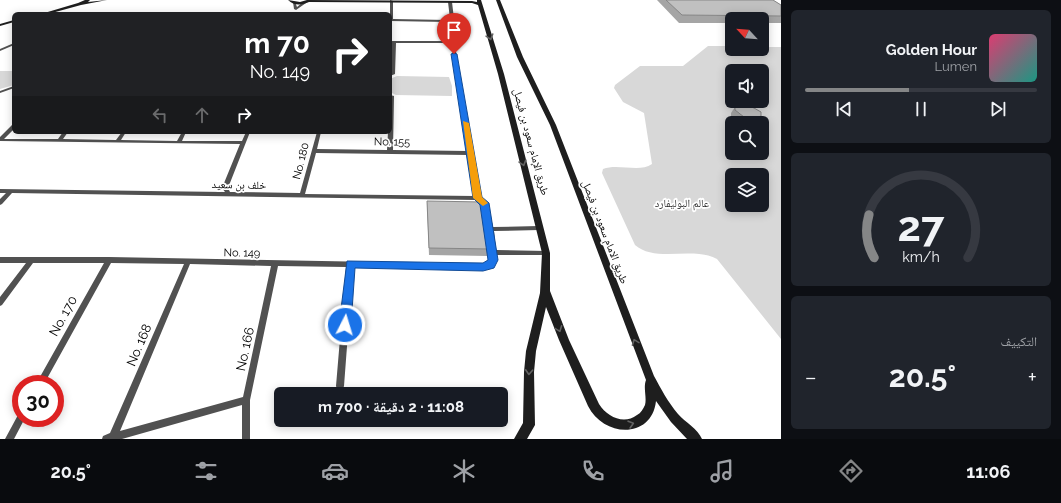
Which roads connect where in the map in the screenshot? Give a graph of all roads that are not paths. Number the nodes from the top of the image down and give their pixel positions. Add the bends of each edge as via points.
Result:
1 (88, 0) edge
2 (104, 0) edge
3 (284, 0) edge
4 (498, 0) edge
5 (308, 1) edge
6 (391, 1) junction
7 (292, 2) edge
8 (450, 2) junction
9 (479, 2) edge
10 (80, 4) junction
11 (296, 9) junction
12 (50, 12) edge
13 (295, 12) edge
14 (390, 12) edge
15 (392, 20) edge
16 (12, 22) edge
17 (449, 22) junction
18 (0, 25) edge
19 (392, 42) edge
20 (452, 42) junction
21 (12, 45) edge
22 (0, 50) edge
23 (520, 57) junction
24 (392, 74) edge
25 (12, 88) edge
26 (0, 92) edge
27 (540, 95) joint
28 (12, 128) edge
29 (64, 134) edge
30 (123, 134) edge
31 (183, 134) edge
32 (247, 134) edge
33 (318, 134) edge
34 (391, 134) edge
35 (0, 140) edge
36 (59, 141) junction
37 (117, 142) junction
38 (179, 142) junction
39 (244, 143) junction
40 (314, 151) junction
41 (390, 152) junction
42 (470, 153) junction
43 (0, 191) edge
44 (11, 191) junction
45 (229, 195) junction
46 (302, 195) junction
47 (478, 198) junction
48 (0, 203) edge
49 (539, 228) junction
50 (489, 229) junction
51 (493, 252) junction
52 (546, 253) junction
53 (0, 260) edge
54 (30, 260) junction
55 (109, 260) junction
56 (188, 262) junction
57 (275, 264) junction
58 (350, 264) junction
59 (612, 280) junction
60 (545, 292) junction
61 (0, 303) edge
62 (45, 375) edge
63 (650, 378) junction
64 (340, 386) dead end
65 (246, 400) junction
66 (16, 427) edge
67 (110, 438) edge
68 (9, 439) edge
69 (246, 439) edge
70 (520, 439) edge
71 (696, 439) edge

1 - 10 main road
2 - 10 main road
3 - 7 main road
4 - 23 main road, طريق الإمام سعود بن فيصل
5 - 6 main road
5 - 7 main road
5 - 11 street
6 - 8 main road
6 - 14 street
7 - 11 street
8 - 9 main road
8 - 17 street via 452,19
9 -> 49 main road, طريق الإمام سعود بن فيصل via 501,74
10 - 12 main road
11 - 13 street
15 - 17 street
16 - 18 main road
17 - 20 street
19 - 20 street
19 - 24 street
20 - 42 street
21 - 22 street
23 - 27 main road, طريق الإمام سعود بن فيصل
23 - 59 main road, طريق الإمام سعود بن فيصل via 524,77 541,108 589,236
25 - 26 street
27 - 59 main road, طريق الامام سعود بن فيصل
28 - 35 street
29 - 36 street
30 - 37 street
31 - 38 street
32 - 39 street
33 - 40 street, No. 180
34 - 41 street
35 - 36 street
36 - 37 street
37 - 38 street
38 - 39 street
39 - 45 street via 225,188
40 - 41 street, No. 155
40 - 46 street, No. 180
41 - 42 street, No. 155
42 - 47 street
43 - 44 street, خلف بن سعيد
44 - 45 street, خلف بن سعيد
44 - 48 street
45 - 46 street, خلف بن سعيد
46 - 47 street, خلف بن سعيد
47 - 50 street via 484,203
49 - 50 street
49 - 52 main road, طريق الإمام سعود بن فيصل
50 - 51 street
51 - 52 street
51 - 58 street, No. 149 via 490,266 483,267
52 - 60 main road, طريق الإمام سعود بن فيصل
53 - 54 street, No. 149
54 - 55 street, No. 149
54 - 61 street
55 - 56 street, No. 149
55 - 62 street, No. 170
56 - 57 street, No. 149
56 - 67 street, No. 168
57 - 58 street, No. 149
57 - 65 street, No. 166
58 - 64 street
63 -> 59 main road, طريق الامام سعود بن فيصل
60 -> 63 main road via 563,339 596,410 607,420 626,426 644,418 650,410
60 -> 70 main road via 531,351 529,425
63 - 71 main road via 662,404
65 - 67 street
65 - 69 street, No. 166
66 - 68 street

